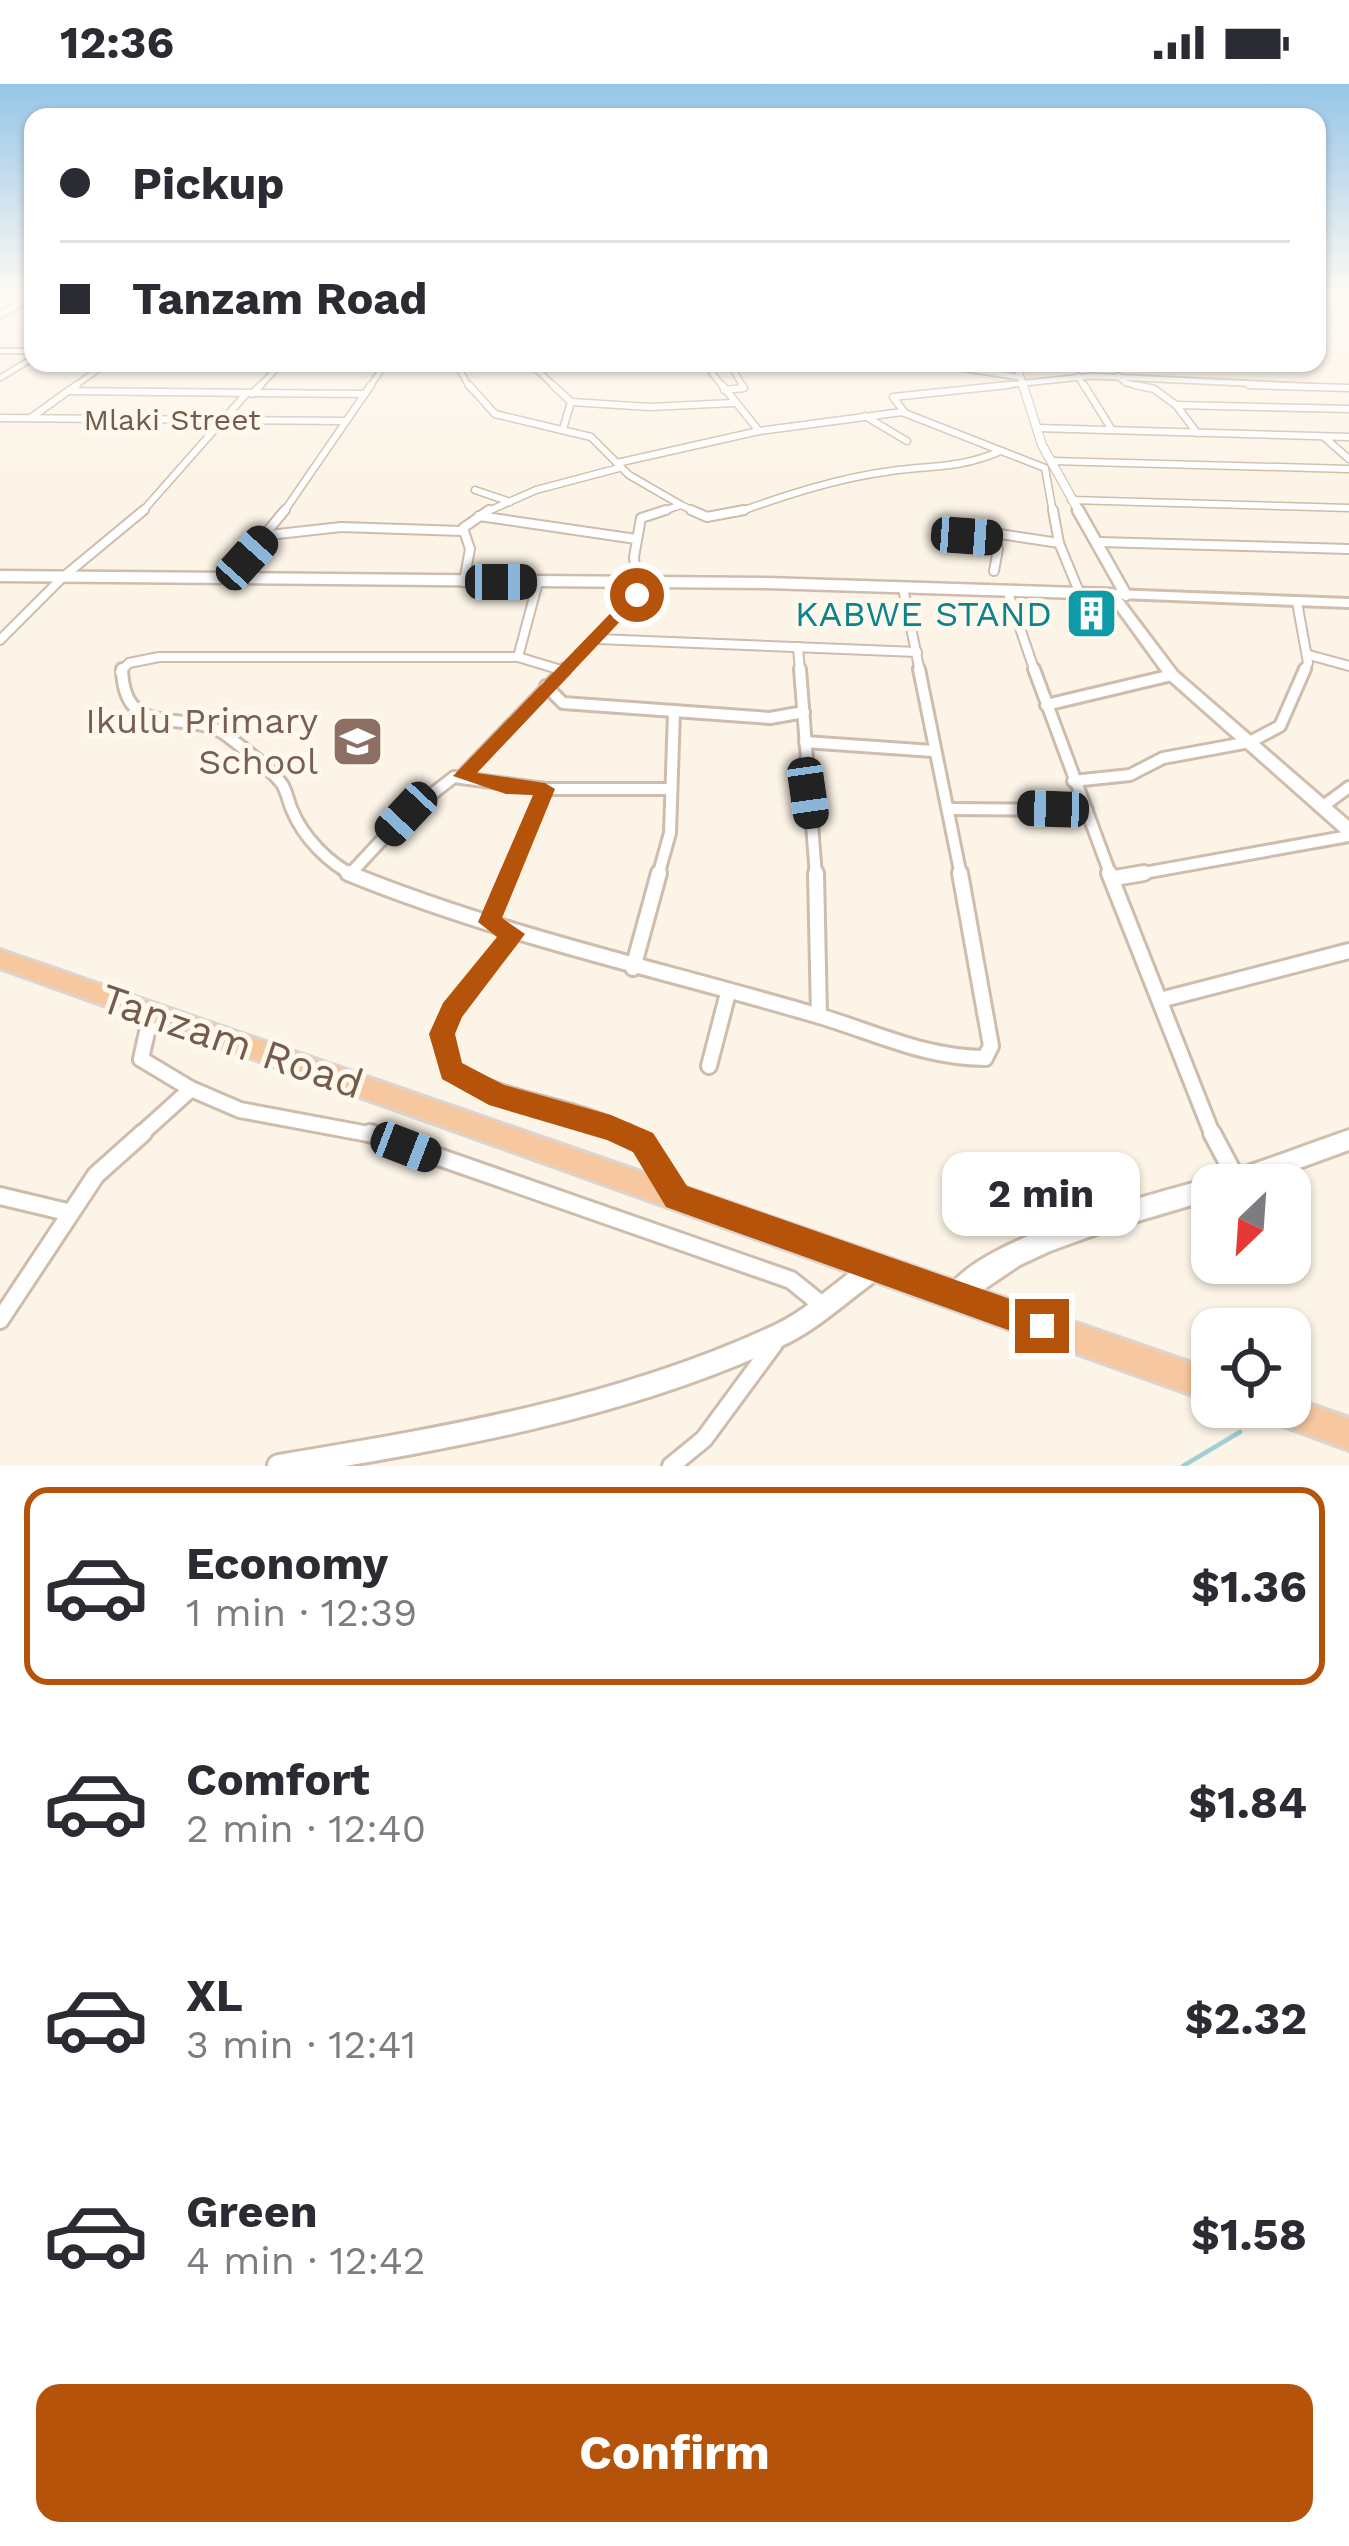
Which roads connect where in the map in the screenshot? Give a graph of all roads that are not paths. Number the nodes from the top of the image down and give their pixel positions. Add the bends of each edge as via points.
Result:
1 (95, 372) edge
2 (272, 372) edge
3 (380, 372) edge
4 (461, 372) edge
5 (539, 372) edge
6 (735, 372) edge
7 (974, 372) edge
8 (1018, 372) edge
9 (1175, 372) edge
10 (712, 373) dead end
11 (1078, 376) junction
12 (1118, 376) junction
13 (1178, 377) junction
14 (1019, 381) junction
15 (1349, 388) edge
16 (724, 390) junction
17 (68, 392) junction
18 (249, 394) junction
19 (365, 394) junction
20 (571, 402) junction
21 (733, 403) junction
22 (1176, 405) junction
23 (1349, 409) edge
24 (905, 413) junction
25 (865, 416) junction
26 (0, 418) edge
27 (31, 418) junction
28 (220, 420) junction
29 (344, 421) junction
30 (1038, 428) junction
31 (563, 429) junction
32 (1112, 430) junction
33 (759, 431) junction
34 (1197, 433) junction
35 (1324, 437) junction
36 (1349, 437) edge
37 (908, 441) dead end
38 (1003, 450) junction
39 (1349, 459) edge
40 (1052, 461) junction
41 (618, 465) junction
42 (1349, 469) edge
43 (475, 490) dead end
44 (1071, 500) junction
45 (510, 502) junction
46 (681, 506) junction
47 (1349, 508) edge
48 (476, 516) junction
49 (462, 531) junction
50 (943, 534) dead end
51 (267, 536) junction
52 (996, 538) junction
53 (636, 539) junction
54 (1099, 542) junction
55 (1059, 543) junction
56 (1334, 548) junction
57 (1349, 549) edge
58 (1349, 563) edge
59 (994, 571) dead end
60 (0, 576) edge
61 (63, 577) junction
62 (227, 580) junction
63 (538, 582) junction
64 (464, 583) junction
65 (636, 584) junction
66 (904, 588) junction
67 (1008, 592) junction
68 (1080, 594) junction
69 (1119, 595) junction
70 (1298, 602) junction
71 (1349, 604) edge
72 (597, 639) junction
73 (0, 640) edge
74 (798, 647) junction
75 (916, 652) junction
76 (1309, 655) junction
77 (518, 657) junction
78 (1349, 666) edge
79 (561, 670) junction
80 (1172, 676) junction
81 (546, 686) junction
82 (563, 703) junction
83 (530, 704) junction
84 (1046, 705) junction
85 (674, 712) junction
86 (805, 712) junction
87 (783, 718) junction
88 (805, 738) junction
89 (1250, 742) junction
90 (933, 751) junction
91 (462, 776) junction
92 (1073, 781) junction
93 (1349, 787) edge
94 (545, 789) junction
95 (670, 789) junction
96 (1322, 807) junction
97 (948, 809) junction
98 (1087, 810) junction
99 (1349, 833) edge
100 (350, 874) junction
101 (1114, 878) junction
102 (489, 922) junction
103 (513, 934) junction
104 (1349, 951) edge
105 (0, 959) edge
106 (633, 968) junction
107 (728, 993) junction
108 (1160, 1000) junction
109 (159, 1015) junction
110 (819, 1016) junction
111 (709, 1066) dead end
112 (191, 1089) junction
113 (1349, 1139) edge
114 (1223, 1164) edge
115 (1279, 1164) edge
116 (1191, 1195) edge
117 (0, 1196) edge
118 (677, 1197) junction
119 (68, 1213) junction
120 (873, 1269) junction
121 (956, 1296) junction
122 (825, 1307) junction
123 (0, 1320) edge
124 (779, 1336) junction
125 (1191, 1379) edge
126 (1311, 1420) edge
127 (1349, 1434) edge
128 (279, 1466) edge
129 (671, 1466) edge

1 - 17 street
2 - 18 street
3 - 19 street
4 - 31 street via 495,414
5 - 20 street
6 - 16 street via 744,388
7 - 14 street
8 - 14 street
9 - 13 street
10 - 16 street
11 - 12 street
11 - 14 street
11 - 32 street
12 - 13 street
12 - 22 street
13 - 15 street
14 - 24 street via 892,397
14 - 30 street
16 - 21 street
17 - 18 street
17 - 27 street
18 - 19 street
18 - 28 street
19 - 29 street
20 - 21 street
20 - 31 street
21 - 33 street
22 - 23 street
22 - 34 street
24 - 25 street
24 - 38 street
25 - 33 street
25 - 37 street
26 - 27 street, Mlaki Street
27 - 28 street, Mlaki Street
28 - 29 street, Mlaki Street
28 - 61 street via 142,512
29 - 51 street
30 - 32 street
30 - 40 street
31 - 41 street via 597,441
32 - 34 street
33 - 41 street
34 - 35 street
35 - 36 street
35 - 39 street
38 - 46 street via 965,466 892,471 790,493 724,517
38 - 55 street via 1046,467
40 - 42 street
40 - 44 street
41 - 45 street
41 - 46 street
43 - 45 street
44 - 47 street
44 - 54 street
45 - 48 street
46 - 53 street via 642,517
48 - 49 street
48 - 53 street
49 - 51 street via 326,526
49 - 64 street via 470,549
50 - 52 street
51 - 62 street
52 - 55 street
52 - 59 street
53 - 65 street
54 - 56 street
54 - 69 street
55 - 68 street
56 - 57 street
56 - 58 street
60 - 61 street
61 - 62 street
61 - 73 street
62 - 64 street
63 - 64 street
63 - 65 street
63 - 77 street
65 - 66 street
65 - 72 street via 637,595
66 - 67 street
66 - 75 street
67 - 68 street
67 - 84 street
68 - 69 street
69 - 70 main road
69 - 80 main road
70 - 71 main road
70 - 76 street
72 - 74 street
72 - 79 street
74 - 75 street
74 - 86 street
75 - 90 street
76 - 78 street
76 - 89 street via 1284,722
77 - 79 street
77 - 100 street via 159,657 123,667 124,690 149,719 218,728 280,781 304,830
79 - 81 street
80 - 84 street
80 - 89 main road
81 - 82 street
81 - 83 street
82 - 83 street
82 - 85 street
83 - 91 street
84 - 92 street
85 - 87 street
85 - 95 street
86 - 87 street
86 - 88 street
87 - 88 street
88 - 90 street
88 - 110 street
89 - 92 street via 1163,758 1130,775
89 - 96 main road
90 - 97 street
91 - 94 street
91 - 100 street via 406,814
92 - 98 street
93 - 96 street
94 - 95 street
94 - 102 street
95 - 106 street via 665,855
96 - 99 main road
97 - 98 street
97 - 110 street via 989,1052 971,1061 943,1058
98 - 101 street
99 - 101 street
100 - 102 street
101 - 108 street
102 - 103 street
103 - 106 street
103 - 118 street via 452,1010 442,1034 451,1070 499,1096 643,1143
104 - 108 street
105 - 109 highway, Tanzam Road
106 - 107 street
107 - 110 street
107 - 111 street
108 - 114 street
109 - 112 street via 141,1059
109 - 118 highway, Tanzam Road
112 - 119 street via 96,1174
112 - 122 street via 241,1110 368,1132 791,1280
113 - 115 main road
116 - 121 main road via 1038,1245 979,1274
117 - 119 street
118 - 120 highway, Tanzam Road
119 - 123 street
120 - 121 highway, Tanzam Road
120 - 122 street
121 - 125 highway, Tanzam Road
122 - 124 street
124 - 128 street via 629,1392 482,1431
124 - 129 street via 704,1439
126 - 127 highway

